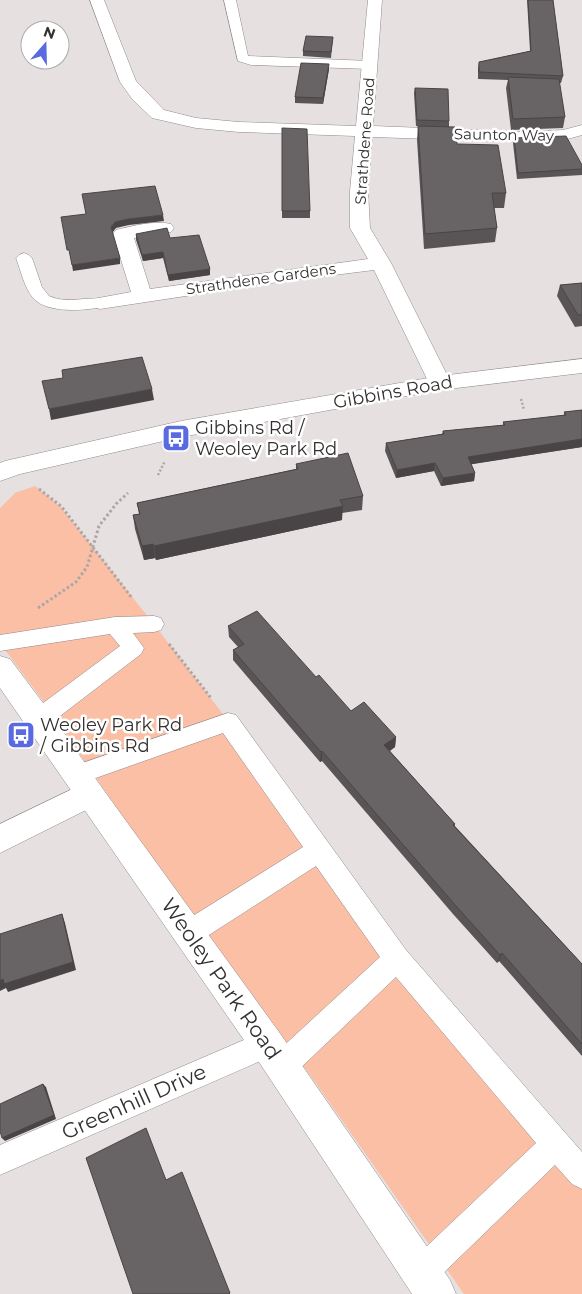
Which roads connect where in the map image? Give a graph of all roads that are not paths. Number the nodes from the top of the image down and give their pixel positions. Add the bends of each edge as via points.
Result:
1 (97, 0) edge
2 (230, 0) edge
3 (375, 0) edge
4 (370, 65) junction
5 (582, 130) edge
6 (365, 131) junction
7 (164, 228) edge
8 (24, 258) dead end
9 (381, 263) junction
10 (142, 295) junction
11 (100, 303) joint
12 (582, 366) edge
13 (440, 383) junction
14 (0, 473) edge
15 (154, 624) dead end
16 (114, 626) junction
17 (0, 643) edge
18 (0, 667) edge
19 (39, 719) junction
20 (83, 784) junction
21 (0, 839) edge
22 (320, 850) junction
23 (189, 933) junction
24 (397, 959) junction
25 (274, 1055) junction
26 (557, 1142) junction
27 (0, 1160) edge
28 (582, 1174) edge
29 (429, 1283) edge

1 - 6 street, Saunton Way via 128,82 158,114 196,123
2 - 4 lane via 242,58 303,64
3 - 4 street, Strathdene Road
4 - 6 street, Strathdene Road
5 - 6 street, Saunton Way via 564,136 526,137
6 - 9 street, Strathdene Road via 359,192 360,228
7 - 10 street via 123,234
8 - 11 lane via 40,296 50,303 71,306
9 - 10 street, Strathdene Gardens
9 - 13 street, Strathdene Road
10 - 11 street, Strathdene Gardens
12 - 13 street, Gibbins Road
13 - 14 street, Gibbins Road via 181,429 13,467
15 - 16 lane
16 - 17 lane
16 - 19 lane via 133,648
18 - 19 street, Weoley Park Road
19 - 20 street, Weoley Park Road
20 - 21 street
20 - 22 lane via 228,722
20 - 23 street, Weoley Park Road
22 - 23 lane
22 - 24 lane
23 - 25 street, Weoley Park Road
24 - 25 lane, Greenhill Drive
24 - 26 lane
25 - 27 lane, Greenhill Drive
25 - 29 street, Weoley Park Road
26 - 28 lane
26 - 29 lane

